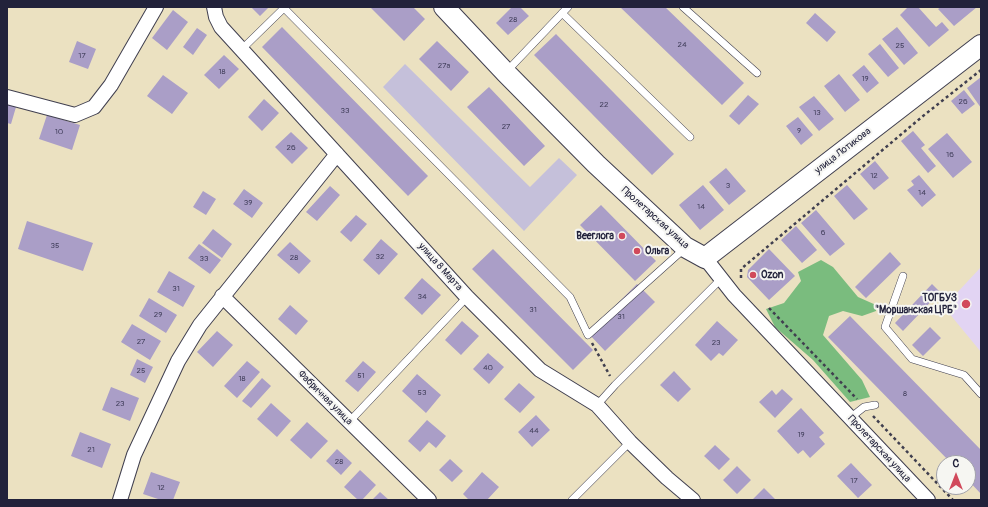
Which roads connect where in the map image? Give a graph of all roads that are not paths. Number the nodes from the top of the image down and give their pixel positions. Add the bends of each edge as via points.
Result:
1 (156, 7) edge
2 (214, 7) edge
3 (444, 7) edge
4 (683, 7) edge
5 (565, 10) edge
6 (981, 45) edge
7 (242, 49) junction
8 (505, 72) junction
9 (757, 73) dead end
10 (7, 97) edge
11 (690, 137) dead end
12 (338, 154) junction
13 (685, 247) junction
14 (705, 258) junction
15 (903, 276) dead end
16 (720, 280) junction
17 (222, 296) junction
18 (467, 297) junction
19 (981, 394) edge
20 (597, 405) junction
21 (875, 405) dead end
22 (850, 418) junction
23 (349, 422) junction
24 (630, 442) junction
25 (120, 500) edge
26 (428, 500) edge
27 (572, 500) edge
28 (693, 500) edge
29 (928, 500) edge

1 - 10 street via 111,85 94,107 76,115
2 - 7 street, улица 8 Марта via 221,27
3 - 8 street, Пролетарская улица
4 - 9 lane
5 - 8 lane
5 - 11 lane
6 - 14 street, улица Лотикова
7 - 12 street, улица 8 Марта
7 - 13 lane via 284,8 570,297 588,335
8 - 13 street, Пролетарская улица via 596,164
12 - 17 street
12 - 18 street, улица 8 Марта
13 - 14 street, Пролетарская улица
14 - 16 street, Пролетарская улица
15 - 19 lane via 885,327 912,359 964,375
16 - 20 lane
16 - 22 street, Пролетарская улица
17 - 23 street, Фабричная улица
17 - 25 street via 178,361 134,455
18 - 20 street, улица 8 Марта via 540,370
18 - 23 lane
20 - 24 street, улица 8 Марта
21 - 22 lane via 864,407
22 - 29 street, Пролетарская улица
23 - 26 street, Фабричная улица
24 - 27 lane
24 - 28 street, улица 8 Марта

